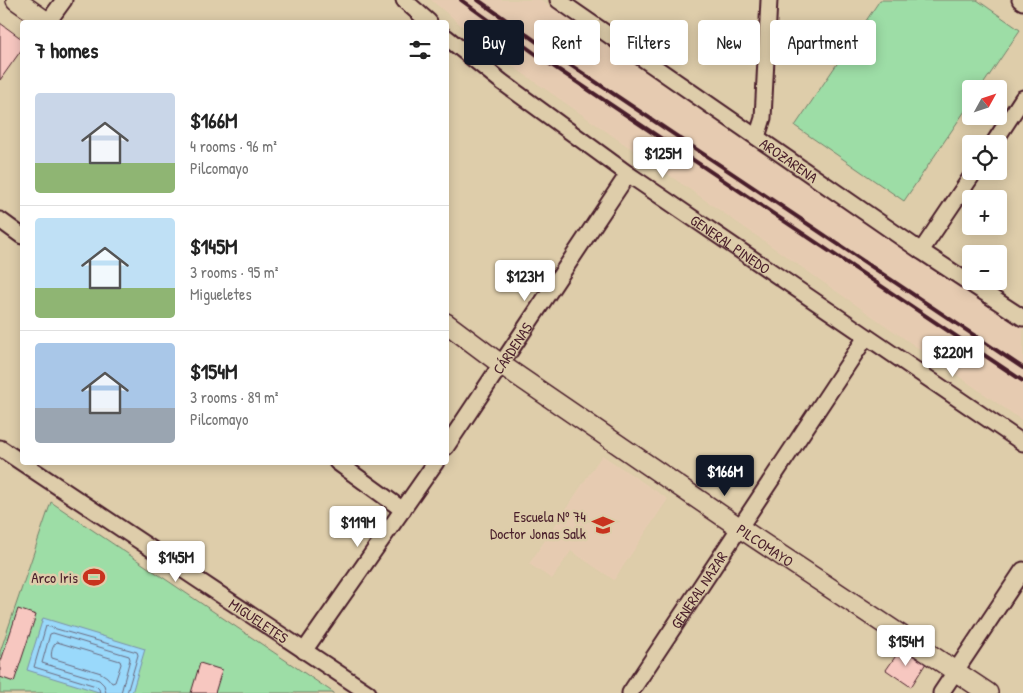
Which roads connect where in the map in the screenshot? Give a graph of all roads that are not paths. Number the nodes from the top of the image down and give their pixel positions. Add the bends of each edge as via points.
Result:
1 (16, 0) edge
2 (64, 0) edge
3 (404, 0) edge
4 (558, 0) edge
5 (769, 0) edge
6 (1020, 0) edge
7 (1023, 2) edge
8 (44, 20) edge
9 (49, 20) edge
10 (428, 20) edge
11 (449, 39) edge
12 (1023, 98) edge
13 (999, 135) edge
14 (757, 137) junction
15 (628, 174) junction
16 (968, 180) edge
17 (0, 220) edge
18 (20, 235) edge
19 (921, 251) junction
20 (1023, 318) edge
21 (449, 324) edge
22 (866, 337) junction
23 (502, 365) junction
24 (449, 443) edge
25 (1023, 443) edge
26 (0, 448) edge
27 (20, 461) edge
28 (25, 465) edge
29 (341, 465) edge
30 (434, 465) edge
31 (403, 510) junction
32 (740, 528) junction
33 (1023, 570) edge
34 (304, 651) junction
35 (956, 671) junction
36 (368, 693) edge
37 (630, 693) edge
38 (941, 693) edge
39 (988, 693) edge

1 - 8 street
2 - 9 street
3 - 10 street
4 - 14 street, AROZARENA
5 - 14 street via 763,118
6 - 7 street
11 - 15 street, GENERAL PINEDO
12 - 13 street
14 - 19 street, AROZARENA
15 - 22 street, GENERAL PINEDO
15 - 23 street, CÁRDENAS
16 - 19 street
17 - 18 street
19 - 20 street, AROZARENA
21 - 23 street, PILCOMAYO
22 - 25 street, GENERAL PINEDO
22 - 32 street, GENERAL NAZAR
23 - 24 street, CÁRDENAS
23 - 32 street, PILCOMAYO
26 - 27 street, MIGUELETES
28 - 34 street, MIGUELETES
29 - 31 street
30 - 31 street
31 - 34 street
32 - 35 street, PILCOMAYO
32 - 37 street, GENERAL NAZAR
33 - 35 street
34 - 36 street, MIGUELETES
35 - 38 street
35 - 39 street, PILCOMAYO

